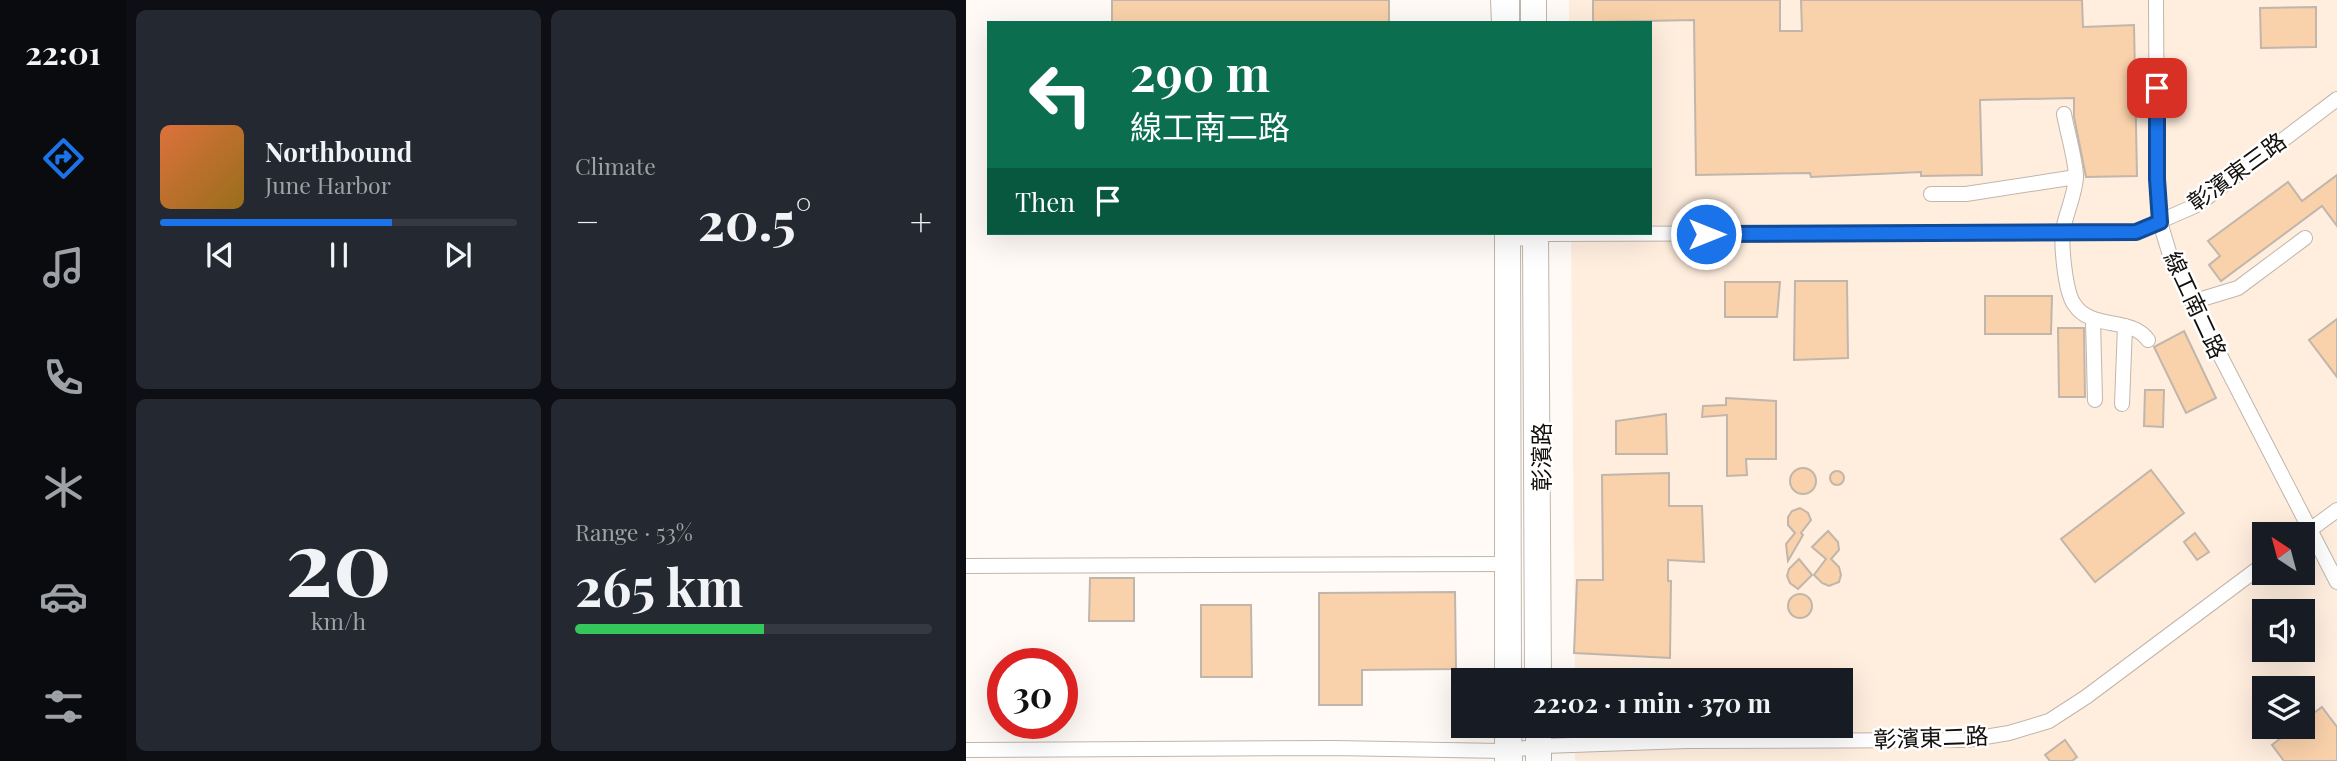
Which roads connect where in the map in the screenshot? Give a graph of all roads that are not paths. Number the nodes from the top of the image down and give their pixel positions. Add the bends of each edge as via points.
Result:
1 (1498, 0) edge
2 (1512, 0) edge
3 (1528, 0) edge
4 (1539, 0) edge
5 (2156, 0) edge
6 (1499, 21) edge
7 (1512, 21) edge
8 (1528, 21) edge
9 (1539, 21) edge
10 (2337, 99) edge
11 (2064, 114) dead end
12 (2076, 177) junction
13 (1931, 194) dead end
14 (2160, 222) junction
15 (2063, 233) junction
16 (1535, 235) edge
17 (1652, 235) edge
18 (1508, 236) edge
19 (2305, 238) dead end
20 (2192, 302) junction
21 (2093, 320) junction
22 (2125, 326) junction
23 (2148, 340) dead end
24 (2095, 400) dead end
25 (2122, 404) dead end
26 (2337, 510) edge
27 (2301, 522) edge
28 (2315, 526) edge
29 (2315, 547) edge
30 (1503, 564) junction
31 (966, 566) edge
32 (2252, 573) edge
33 (2337, 582) edge
34 (1502, 668) edge
35 (1514, 668) edge
36 (1532, 668) edge
37 (1544, 668) edge
38 (1504, 738) edge
39 (1512, 738) edge
40 (966, 750) edge
41 (1538, 754) edge
42 (1508, 756) edge

1 - 6 street
2 - 7 street
3 - 8 street
4 - 9 street
5 - 14 street, 線工南二路
10 - 14 street, 彰濱東三路 via 2197,205
11 - 12 street
12 - 13 street via 1966,194
12 - 15 street
14 - 15 street, 彰濱東三路 via 2136,232
14 - 20 street, 線工南二路 via 2172,262
15 - 17 street, 彰濱東三路
15 - 21 street via 2066,281 2073,303
16 - 18 street, 彰濱東三路
16 - 36 street, 彰濱路
16 - 37 street, 彰濱路
18 - 30 street, 彰濱路
18 - 35 street, 彰濱路
19 - 20 street via 2238,288
20 - 27 street, 線工南二路
21 - 22 street
21 - 24 street
22 - 23 street
22 - 25 street
26 - 28 street
29 - 33 street, 線工南二路
30 - 31 street
30 - 34 street, 彰濱路
32 - 41 street, 彰濱東二路 via 2086,697 2049,721 2009,733 1967,740 1687,741
38 - 42 street
39 - 42 street
40 - 42 street, 彰濱東二路 via 1334,748
41 - 42 street, 彰濱東二路

